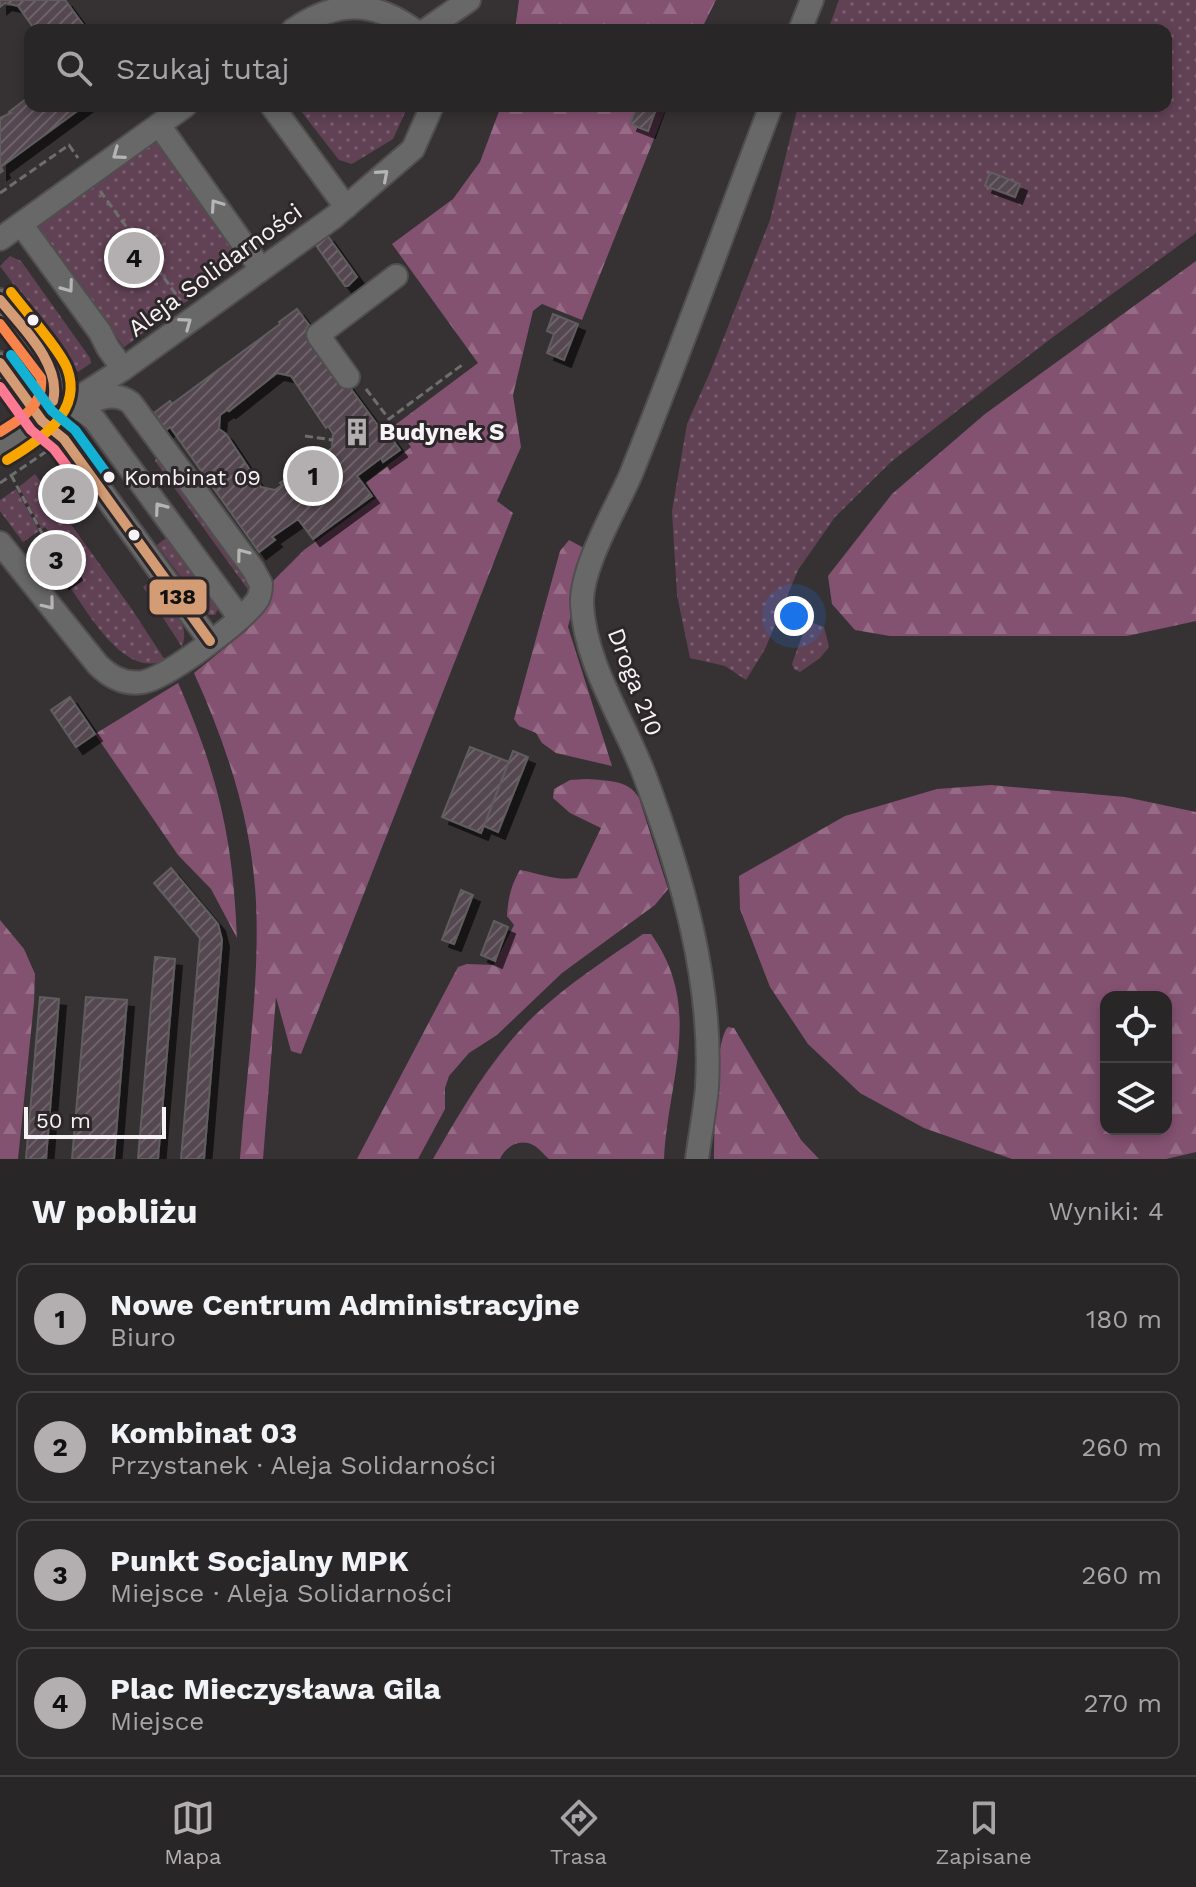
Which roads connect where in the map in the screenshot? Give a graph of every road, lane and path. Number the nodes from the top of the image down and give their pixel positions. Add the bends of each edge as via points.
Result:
1 (469, 0) edge
2 (812, 0) edge
3 (364, 2) edge
4 (304, 24) edge
5 (408, 24) edge
6 (435, 24) edge
7 (802, 24) edge
8 (177, 112) edge
9 (276, 112) edge
10 (429, 112) edge
11 (769, 112) edge
12 (159, 125) junction
13 (84, 167) junction
14 (0, 193) edge
15 (346, 207) junction
16 (21, 224) junction
17 (0, 239) edge
18 (261, 269) junction
19 (396, 276) dead end
20 (0, 300) edge
21 (193, 318) junction
22 (0, 363) edge
23 (462, 365) dead end
24 (123, 369) junction
25 (355, 381) joint
26 (74, 408) junction
27 (42, 421) junction
28 (305, 436) dead end
29 (333, 440) dead end
30 (0, 448) edge
31 (51, 448) dead end
32 (297, 453) dead end
33 (305, 465) dead end
34 (11, 475) junction
35 (0, 483) edge
36 (43, 535) dead end
37 (0, 543) edge
38 (239, 617) junction
39 (210, 641) junction
40 (697, 1159) edge

1 - 6 street
2 - 7 street
3 - 4 street via 330,9
3 - 5 street via 396,13
8 - 12 street
9 - 15 street
15 -> 10 street, Aleja Solidarności via 413,149
11 - 40 street, Droga 210 via 630,475 594,553 582,601 588,644 643,773 696,947 707,1087
12 -> 13 street
18 -> 12 street
13 - 14 path via 69,145
13 - 16 street
13 - 21 path
15 - 18 street, Aleja Solidarności
16 - 17 street
16 -> 24 street
18 - 21 street, Aleja Solidarności
19 - 25 street via 318,335
20 - 27 street via 54,373 57,394
24 -> 21 street, Aleja Solidarności
22 - 27 street
23 - 25 path via 389,419
24 - 27 street, Aleja Solidarności
26 - 27 street
38 -> 26 street via 94,419
38 -> 26 street via 258,598 260,580 131,403 106,396
27 - 30 street, Aleja Solidarności
27 - 39 street via 64,439
28 - 29 path
31 - 34 path
32 - 33 path
34 - 35 path
34 - 36 path
37 -> 39 street via 112,677 133,683 155,679
38 - 39 street

